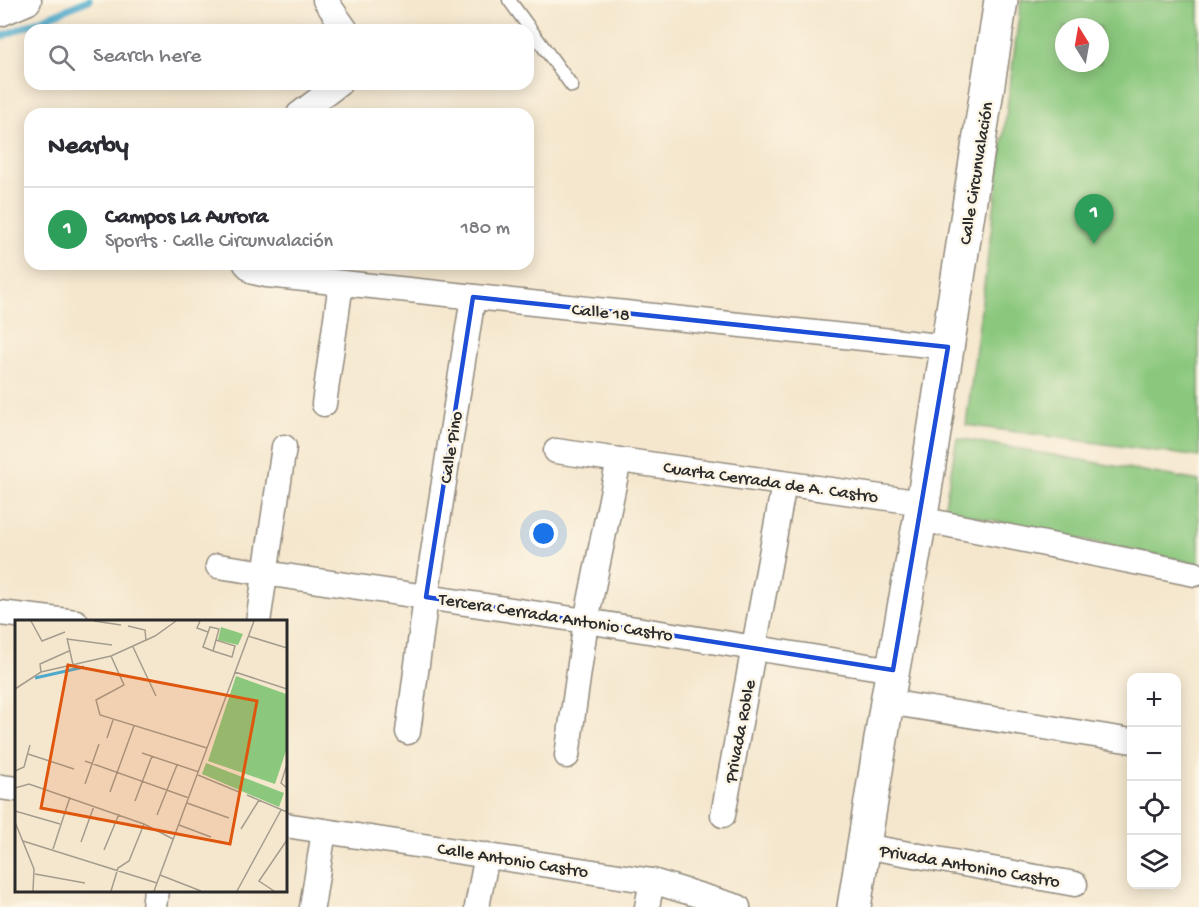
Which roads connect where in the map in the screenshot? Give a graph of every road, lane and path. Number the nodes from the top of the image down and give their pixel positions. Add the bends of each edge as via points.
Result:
1 (26, 0) edge
2 (325, 0) edge
3 (509, 0) edge
4 (1001, 0) edge
5 (0, 11) edge
6 (342, 24) edge
7 (527, 24) edge
8 (534, 34) edge
9 (572, 86) dead end
10 (333, 90) edge
11 (314, 108) edge
12 (255, 270) edge
13 (341, 283) junction
14 (474, 297) junction
15 (948, 347) junction
16 (324, 404) dead end
17 (284, 447) dead end
18 (556, 451) dead end
19 (619, 460) junction
20 (784, 484) junction
21 (922, 511) junction
22 (218, 566) dead end
23 (267, 573) junction
24 (1195, 574) dead end
25 (426, 597) junction
26 (0, 613) edge
27 (59, 620) edge
28 (258, 620) edge
29 (586, 621) junction
30 (754, 647) junction
31 (893, 670) junction
32 (887, 702) junction
33 (408, 732) dead end
34 (1127, 740) edge
35 (567, 756) dead end
36 (0, 787) edge
37 (15, 789) edge
38 (723, 815) dead end
39 (286, 825) edge
40 (324, 831) junction
41 (864, 846) junction
42 (487, 855) junction
43 (652, 881) junction
44 (1075, 884) dead end
45 (156, 892) edge
46 (154, 907) edge
47 (312, 907) edge
48 (477, 907) edge
49 (647, 907) edge
50 (738, 907) edge
51 (854, 907) edge

1 - 5 street
2 - 6 street
3 - 7 lane
4 - 15 main road, Calle Circunvalación
8 - 9 lane
10 - 11 street
12 - 13 street, Calle 18 via 267,275
13 - 14 street, Calle 18
13 - 16 street
14 - 15 street, Calle 18
14 - 25 street, Calle Pino
15 - 21 main road, Calle Circunvalación
17 - 23 street
18 - 19 street, Cuarta Cerrada de A. Castro
19 - 20 street, Cuarta Cerrada de A. Castro
19 - 29 street
20 - 21 street, Cuarta Cerrada de A. Castro
20 - 30 street, Privada Roble
21 - 24 street, Cuarta Cerrada de A. Castro
21 - 31 main road, Calle Circunvalación
22 - 23 street, Tercera Cerrada Antonio Castro
23 - 25 street, Tercera Cerrada Antonio Castro
23 - 28 street
25 - 29 street, Tercera Cerrada Antonio Castro
25 - 33 street, Calle Pino
26 - 27 street
29 - 30 street, Tercera Cerrada Antonio Castro
29 - 35 street
30 - 31 street, Tercera Cerrada Antonio Castro
30 - 38 street, Privada Roble
31 - 32 main road, Calle Circunvalación
32 - 34 street
32 - 41 main road, Calle Circunvalación
36 - 37 street
39 - 40 street, Calle Antonio Castro
40 - 42 street, Calle Antonio Castro
40 - 47 street
41 - 44 street, Privada Antonino Castro
41 - 51 main road, Calle Circunvalación
42 - 43 street, Calle Antonio Castro
42 - 48 street
43 - 49 street
43 - 50 street, Calle Antonio Castro
45 - 46 street

